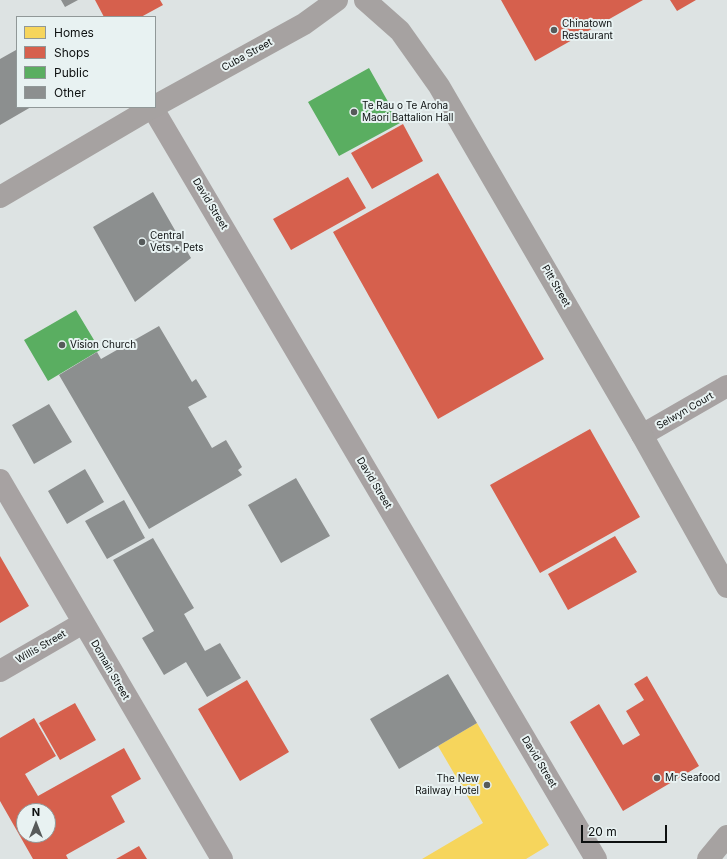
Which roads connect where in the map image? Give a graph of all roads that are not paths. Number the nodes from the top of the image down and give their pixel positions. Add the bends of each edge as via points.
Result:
1 (337, 0) edge
2 (365, 0) edge
3 (156, 105) edge
4 (151, 108) edge
5 (154, 108) edge
6 (0, 197) edge
7 (727, 386) edge
8 (642, 435) junction
9 (0, 480) edge
10 (727, 587) edge
11 (83, 623) junction
12 (0, 671) edge
13 (727, 836) edge
14 (727, 856) edge
15 (222, 859) edge
16 (596, 859) edge
17 (708, 859) edge
18 (722, 859) edge

1 - 3 main road, Cuba Street via 304,24
2 - 8 main road, Pitt Street via 400,31 439,86
4 - 6 main road, Cuba Street
5 - 16 street, David Street
7 - 8 street, Selwyn Court
8 - 10 main road, Pitt Street
9 - 11 street, Domain Street
11 - 12 street, Willis Street
11 - 15 street, Domain Street
13 - 17 main road
14 - 18 main road

